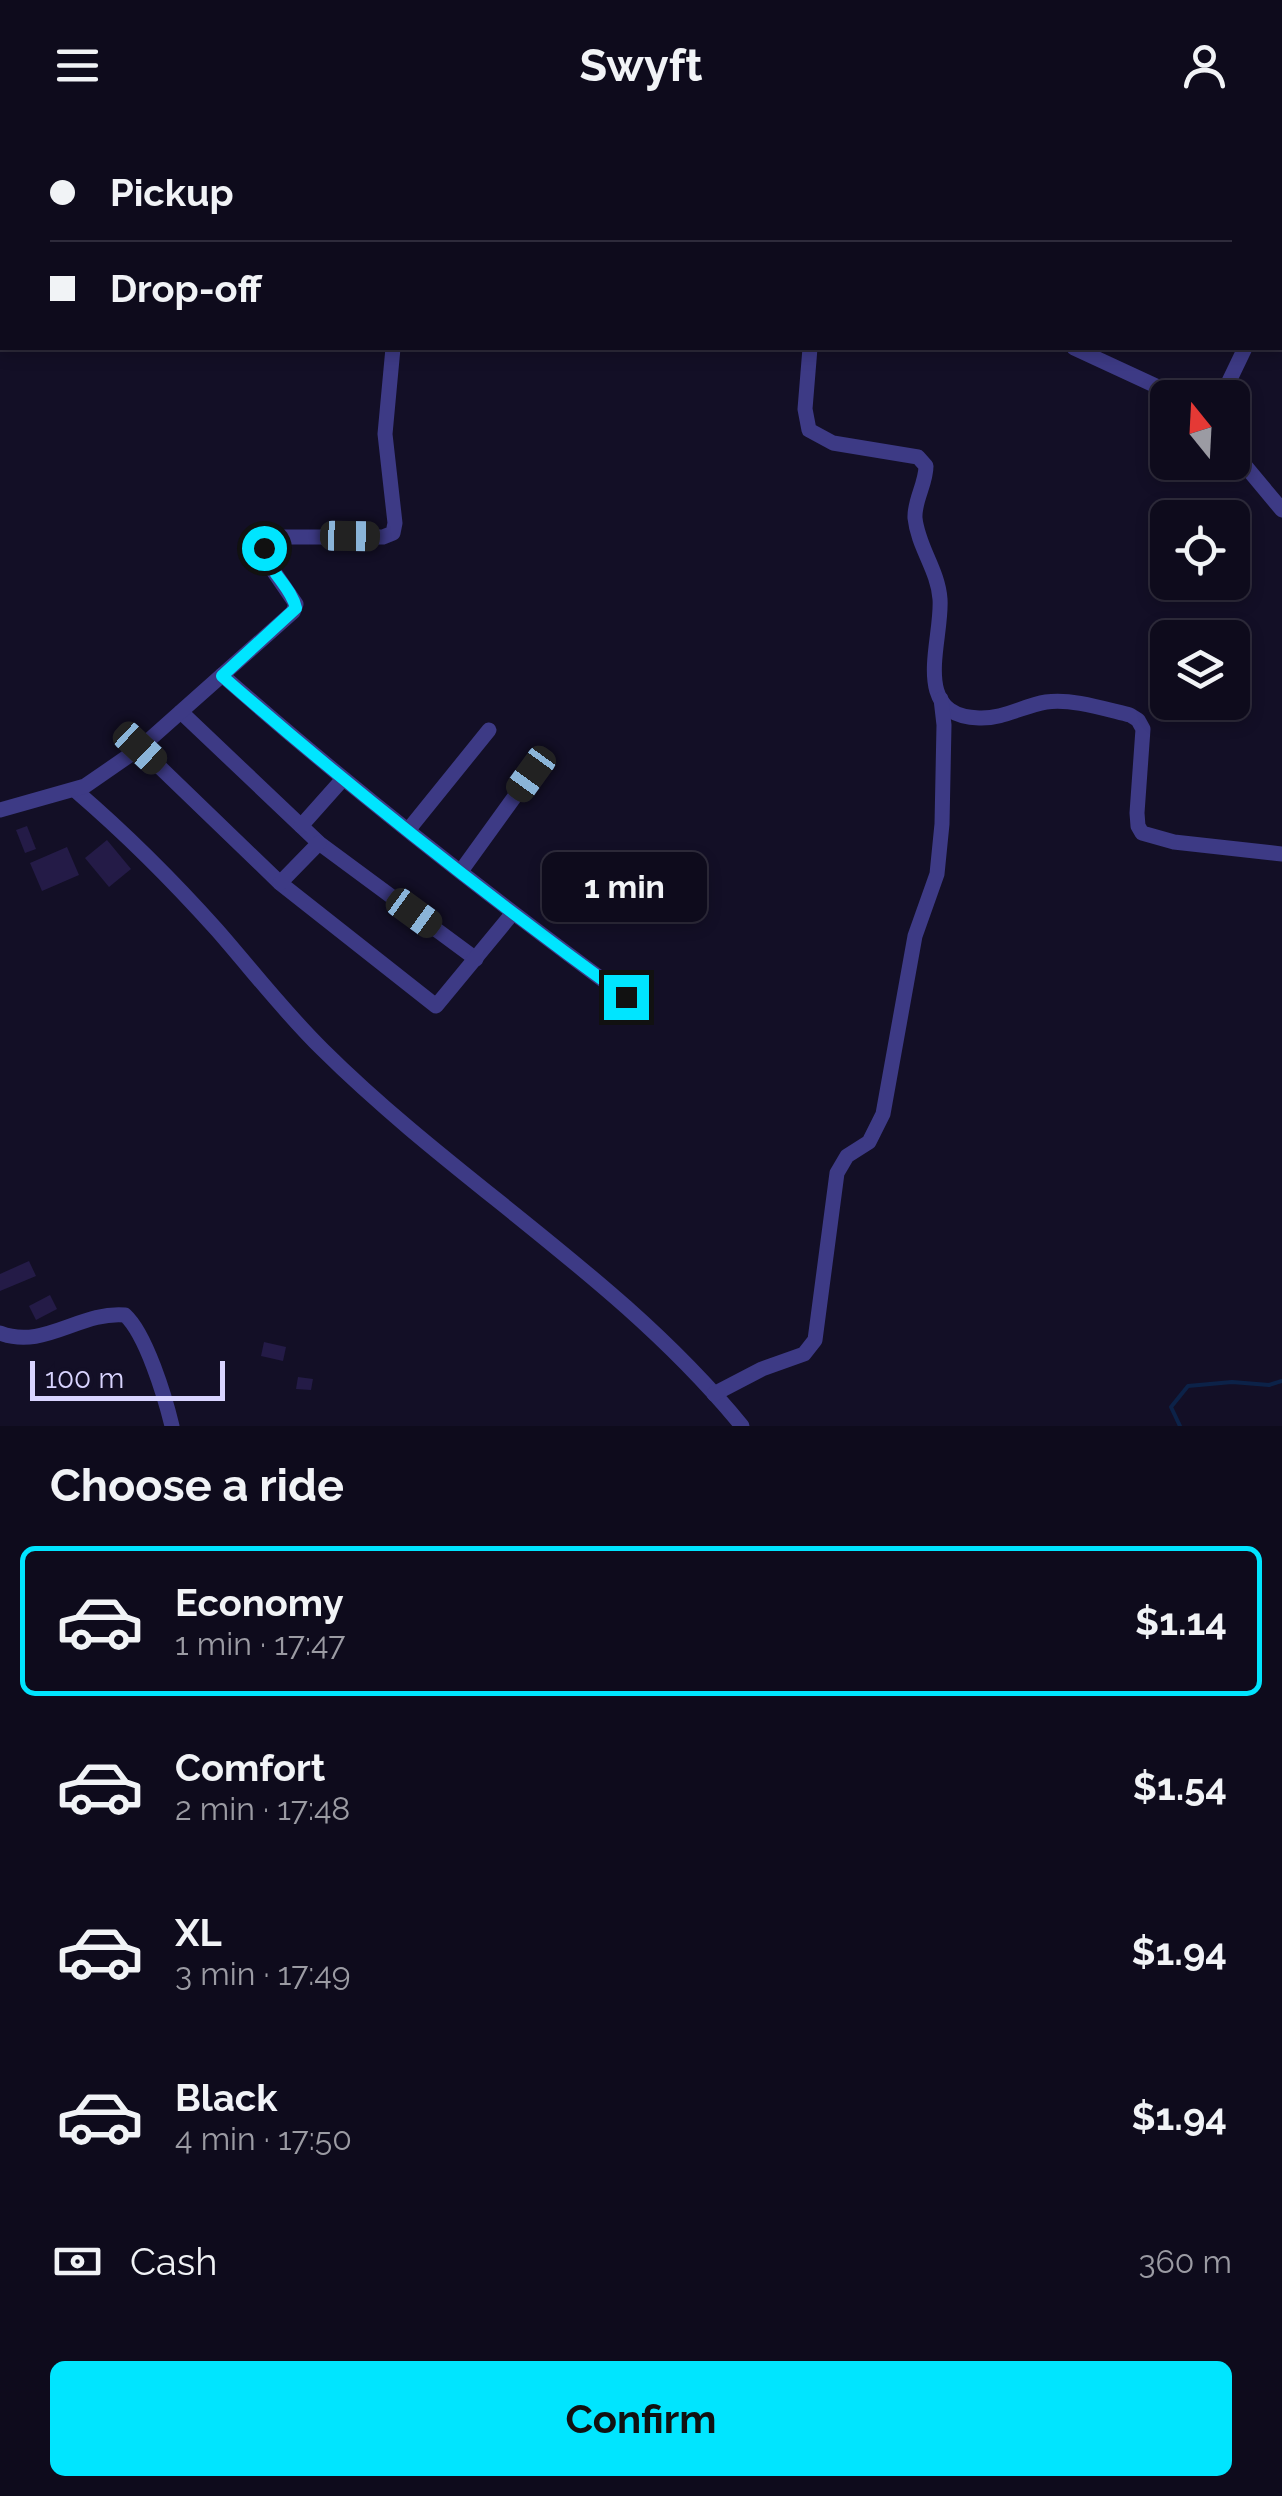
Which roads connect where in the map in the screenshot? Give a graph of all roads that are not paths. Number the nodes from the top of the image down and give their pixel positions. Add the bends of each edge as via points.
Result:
1 (393, 350) edge
2 (810, 350) edge
3 (1078, 350) edge
4 (1244, 350) edge
5 (1230, 380) edge
6 (1150, 383) edge
7 (1250, 472) edge
8 (1282, 510) edge
9 (222, 676) junction
10 (941, 699) junction
11 (181, 712) junction
12 (489, 730) dead end
13 (140, 748) junction
14 (531, 774) dead end
15 (342, 780) junction
16 (76, 791) junction
17 (0, 810) edge
18 (301, 826) junction
19 (409, 829) junction
20 (319, 843) junction
21 (1282, 854) edge
22 (461, 871) junction
23 (280, 883) junction
24 (512, 914) junction
25 (476, 959) junction
26 (626, 997) dead end
27 (0, 1333) edge
28 (714, 1394) junction
29 (172, 1426) edge
30 (742, 1426) edge

1 - 9 street via 385,434 393,534 285,535 266,542 270,566 296,608
2 - 10 street via 809,430 833,443 918,457 926,466 914,514 938,579 933,669
3 - 6 street
4 - 5 street
7 - 8 street
9 - 11 street
9 - 15 street
10 - 21 street via 950,710 981,718 1047,702 1130,715 1142,728 1142,833
10 - 28 street via 937,874 915,936 883,1114 877,1131 837,1174 816,1340 804,1354
11 - 13 street
11 - 18 street
12 - 19 street
13 - 16 street
13 - 23 street
14 - 22 street
15 - 18 street
15 - 19 street
16 - 17 street
16 - 28 street via 145,854 322,1050 604,1285
18 - 20 street
19 - 22 street
20 - 23 street
20 - 25 street
22 - 24 street
23 - 25 street via 436,1006
24 - 25 street
24 - 26 street
27 - 29 street via 27,1340 125,1315
28 - 30 street

